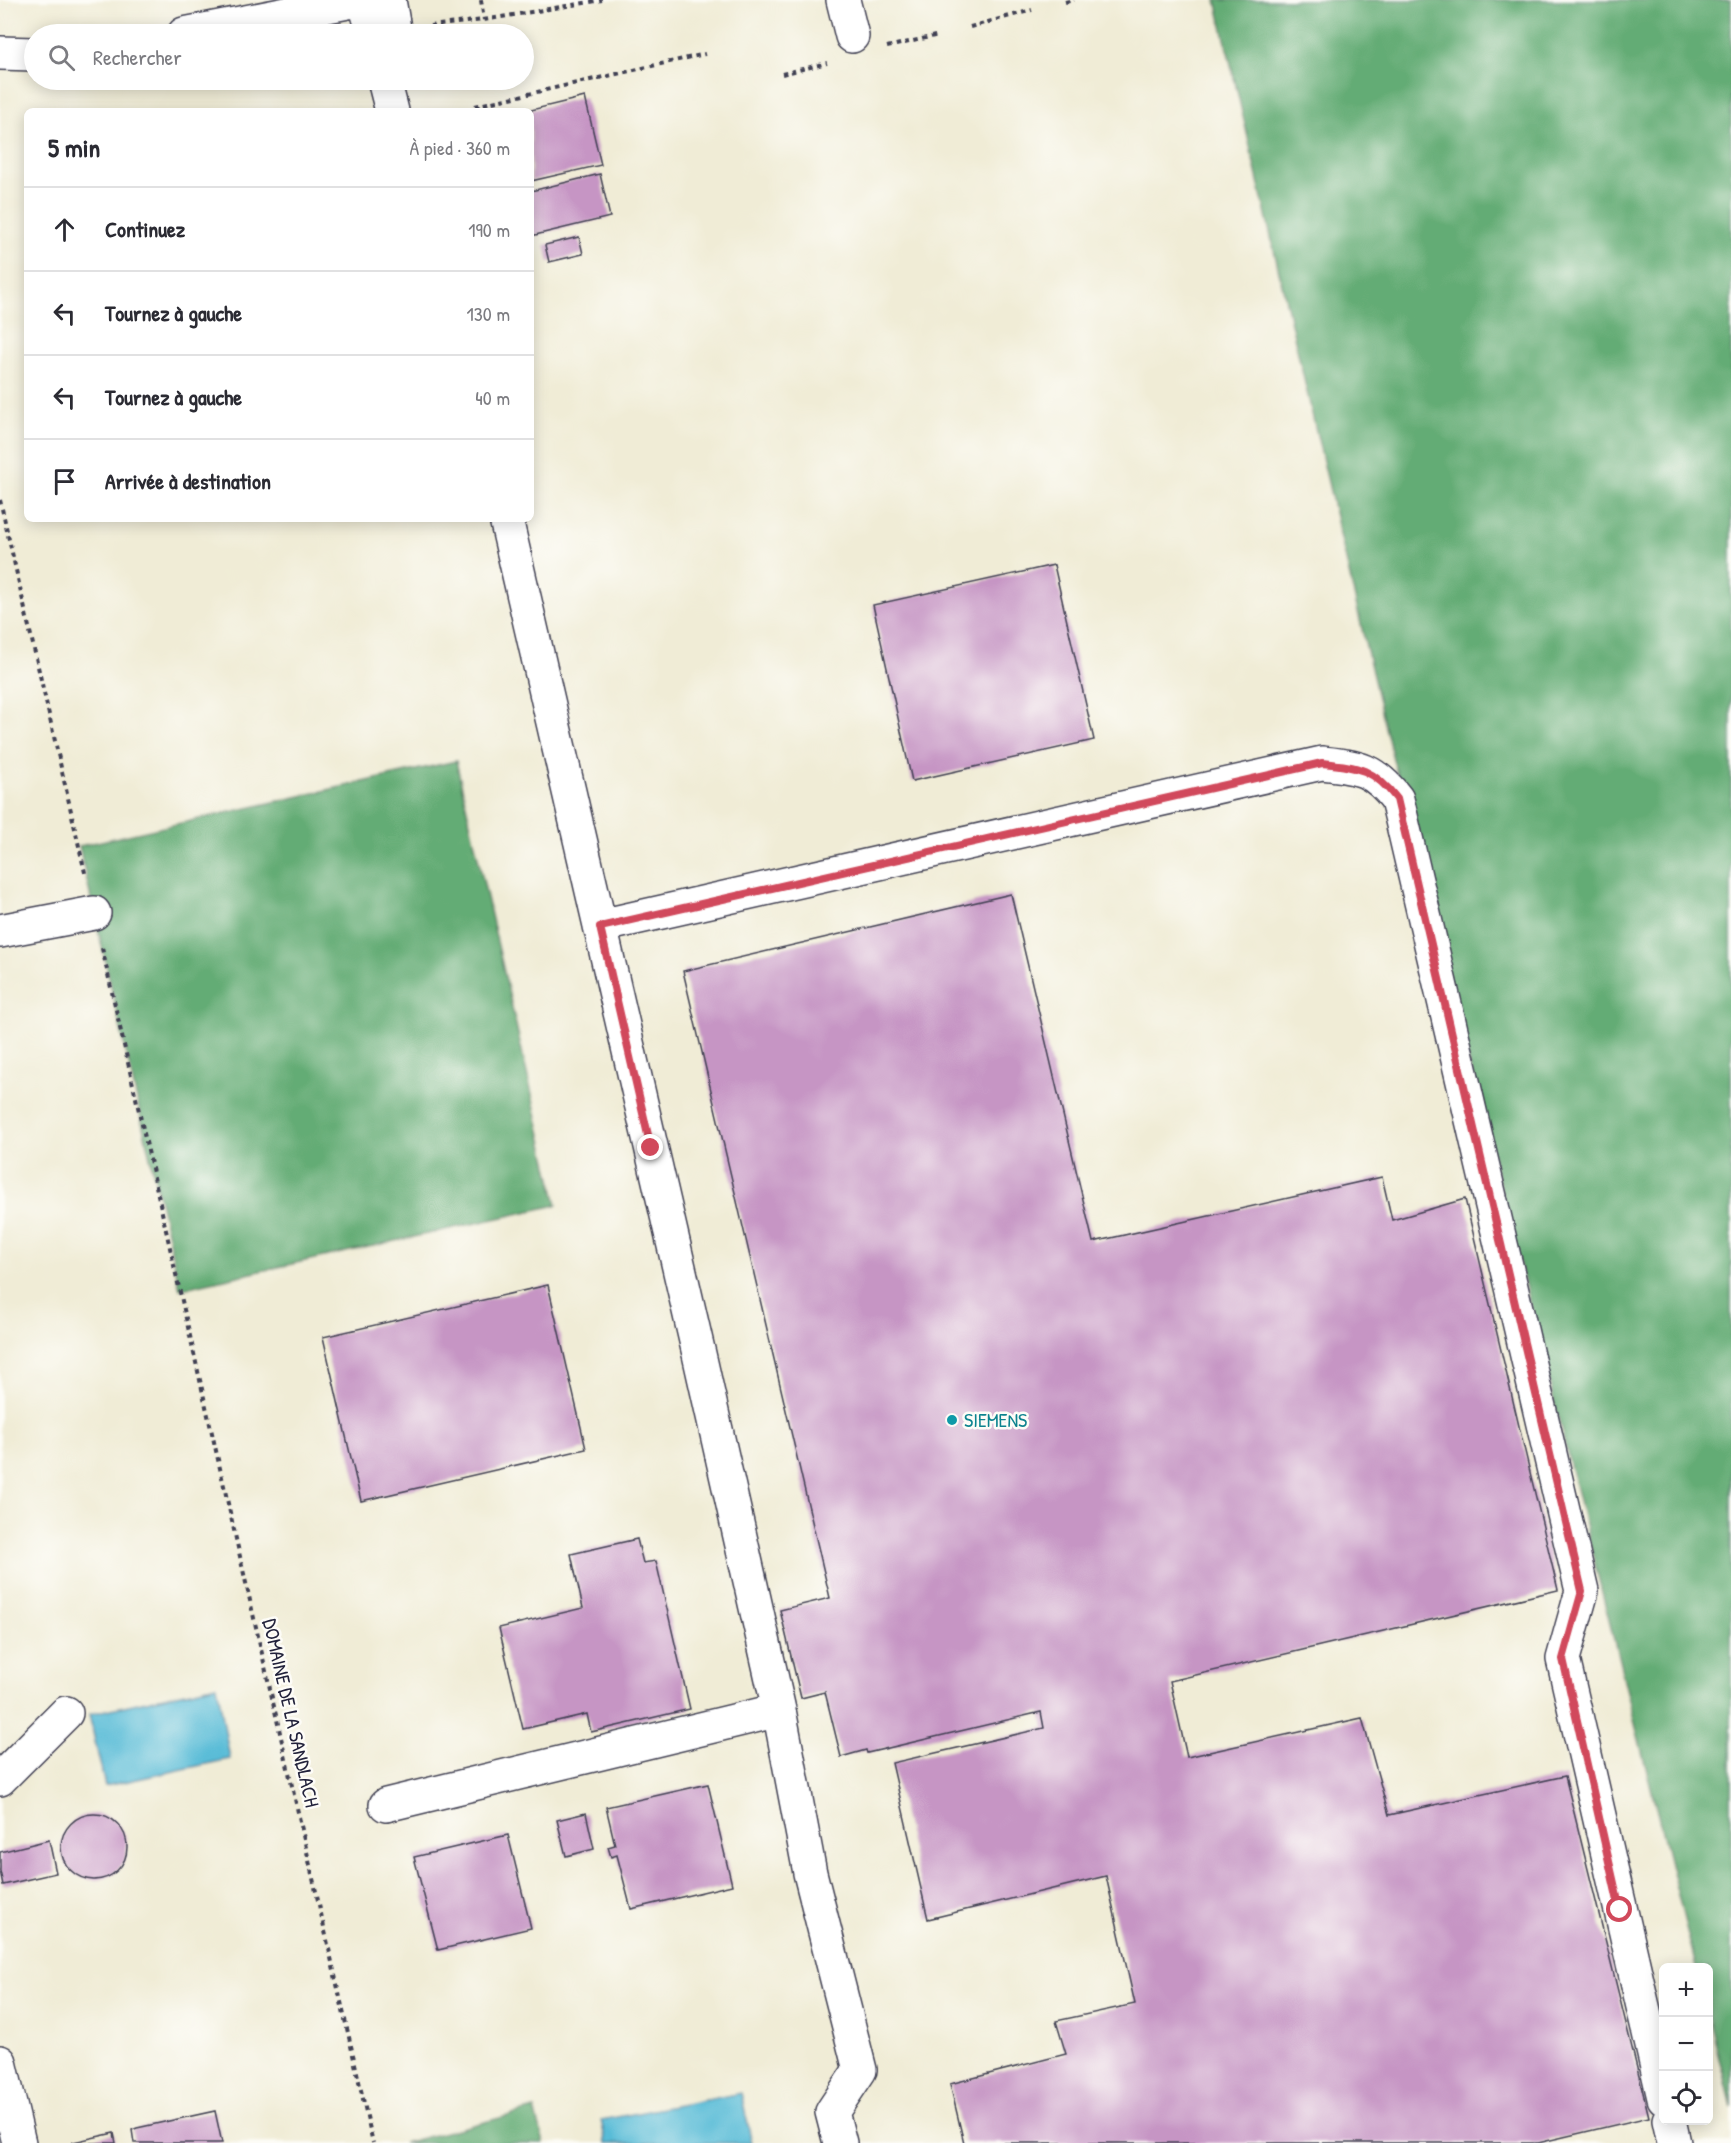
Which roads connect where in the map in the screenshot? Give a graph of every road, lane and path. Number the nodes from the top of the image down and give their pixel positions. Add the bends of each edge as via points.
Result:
1 (358, 0) edge
2 (364, 0) edge
3 (389, 0) edge
4 (481, 0) edge
5 (602, 0) edge
6 (843, 0) edge
7 (1074, 0) edge
8 (1065, 2) dead end
9 (1032, 10) dead end
10 (235, 24) edge
11 (371, 24) edge
12 (393, 24) edge
13 (970, 27) dead end
14 (939, 34) dead end
15 (865, 43) joint
16 (0, 52) edge
17 (24, 53) edge
18 (705, 54) dead end
19 (832, 61) dead end
20 (782, 74) dead end
21 (387, 90) edge
22 (406, 90) edge
23 (475, 106) dead end
24 (391, 108) edge
25 (410, 108) edge
26 (507, 522) edge
27 (94, 913) dead end
28 (600, 927) junction
29 (0, 931) edge
30 (180, 1289) dead end
31 (779, 1710) junction
32 (66, 1713) dead end
33 (0, 1779) edge
34 (386, 1805) dead end
35 (0, 2062) edge
36 (1659, 2077) edge
37 (1670, 2125) edge
38 (18, 2143) edge
39 (373, 2143) edge
40 (840, 2143) edge
41 (1674, 2143) edge

1 - 10 street
2 - 11 street
3 - 12 street
4 - 5 path via 484,20
6 - 15 street
7 - 8 path
9 - 13 path
14 - 15 path
16 - 17 street
18 - 23 path
19 - 20 path
21 - 24 street
22 - 25 street
26 - 28 street
27 - 29 street
28 - 31 street
28 - 36 street via 1322,763 1358,767 1383,782 1397,799 1582,1591 1563,1659
30 - 39 path, DOMAINE DE LA SANDLACH
31 - 34 street
31 - 40 street via 810,1873 860,2070 832,2112
32 - 33 street
35 - 38 street
37 - 41 street

